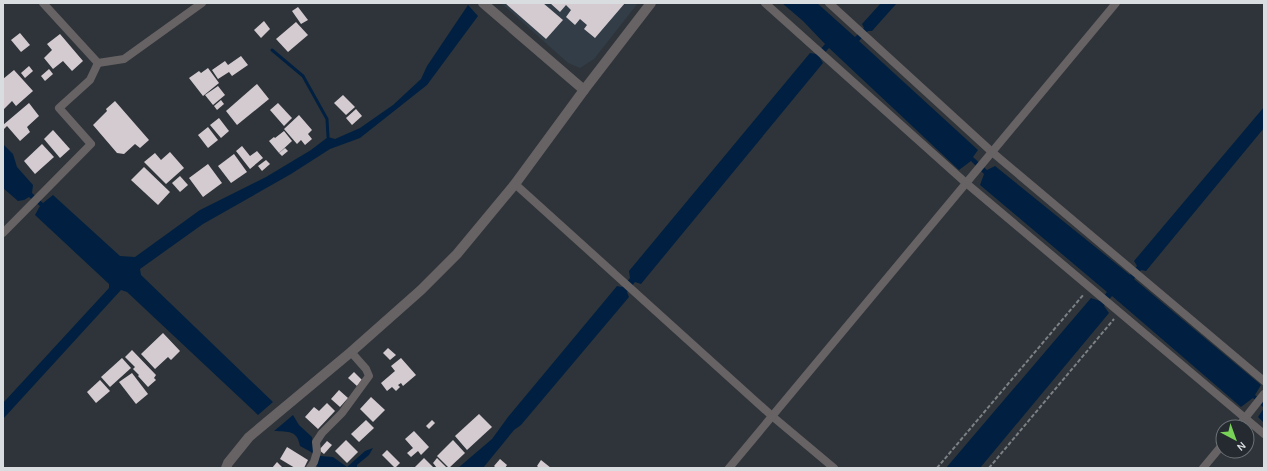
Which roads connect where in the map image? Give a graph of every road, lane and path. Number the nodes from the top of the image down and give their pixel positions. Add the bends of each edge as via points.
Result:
1 (43, 3) edge
2 (202, 3) edge
3 (484, 3) edge
4 (651, 3) edge
5 (765, 3) edge
6 (829, 3) edge
7 (1116, 3) edge
8 (98, 63) junction
9 (584, 90) junction
10 (992, 152) junction
11 (966, 183) junction
12 (515, 184) junction
13 (3, 233) edge
14 (1090, 287) junction
15 (1120, 312) junction
16 (351, 352) junction
17 (1264, 381) edge
18 (1263, 395) edge
19 (772, 416) junction
20 (1245, 418) junction
21 (1264, 434) edge
22 (1215, 454) edge
23 (226, 468) edge
24 (310, 468) edge
25 (729, 468) edge
26 (834, 468) edge
27 (937, 468) edge
28 (989, 468) edge
29 (1203, 468) edge

1 - 8 street
2 - 8 street via 124,59
3 - 9 street
4 - 9 street
5 - 11 street
6 - 10 street
7 - 10 street
8 - 13 street via 90,80 58,108 91,144
9 - 12 street
10 - 11 street
10 - 17 street
11 - 14 street
11 - 19 street
12 - 16 street via 457,254
12 - 19 street
14 - 15 street
14 - 27 path
15 - 20 street
15 - 28 path
16 - 23 street via 248,437
16 - 24 street via 369,376 342,413 316,442 316,455
18 - 20 street
19 - 25 street
19 - 26 street
20 - 21 street
22 - 29 street

